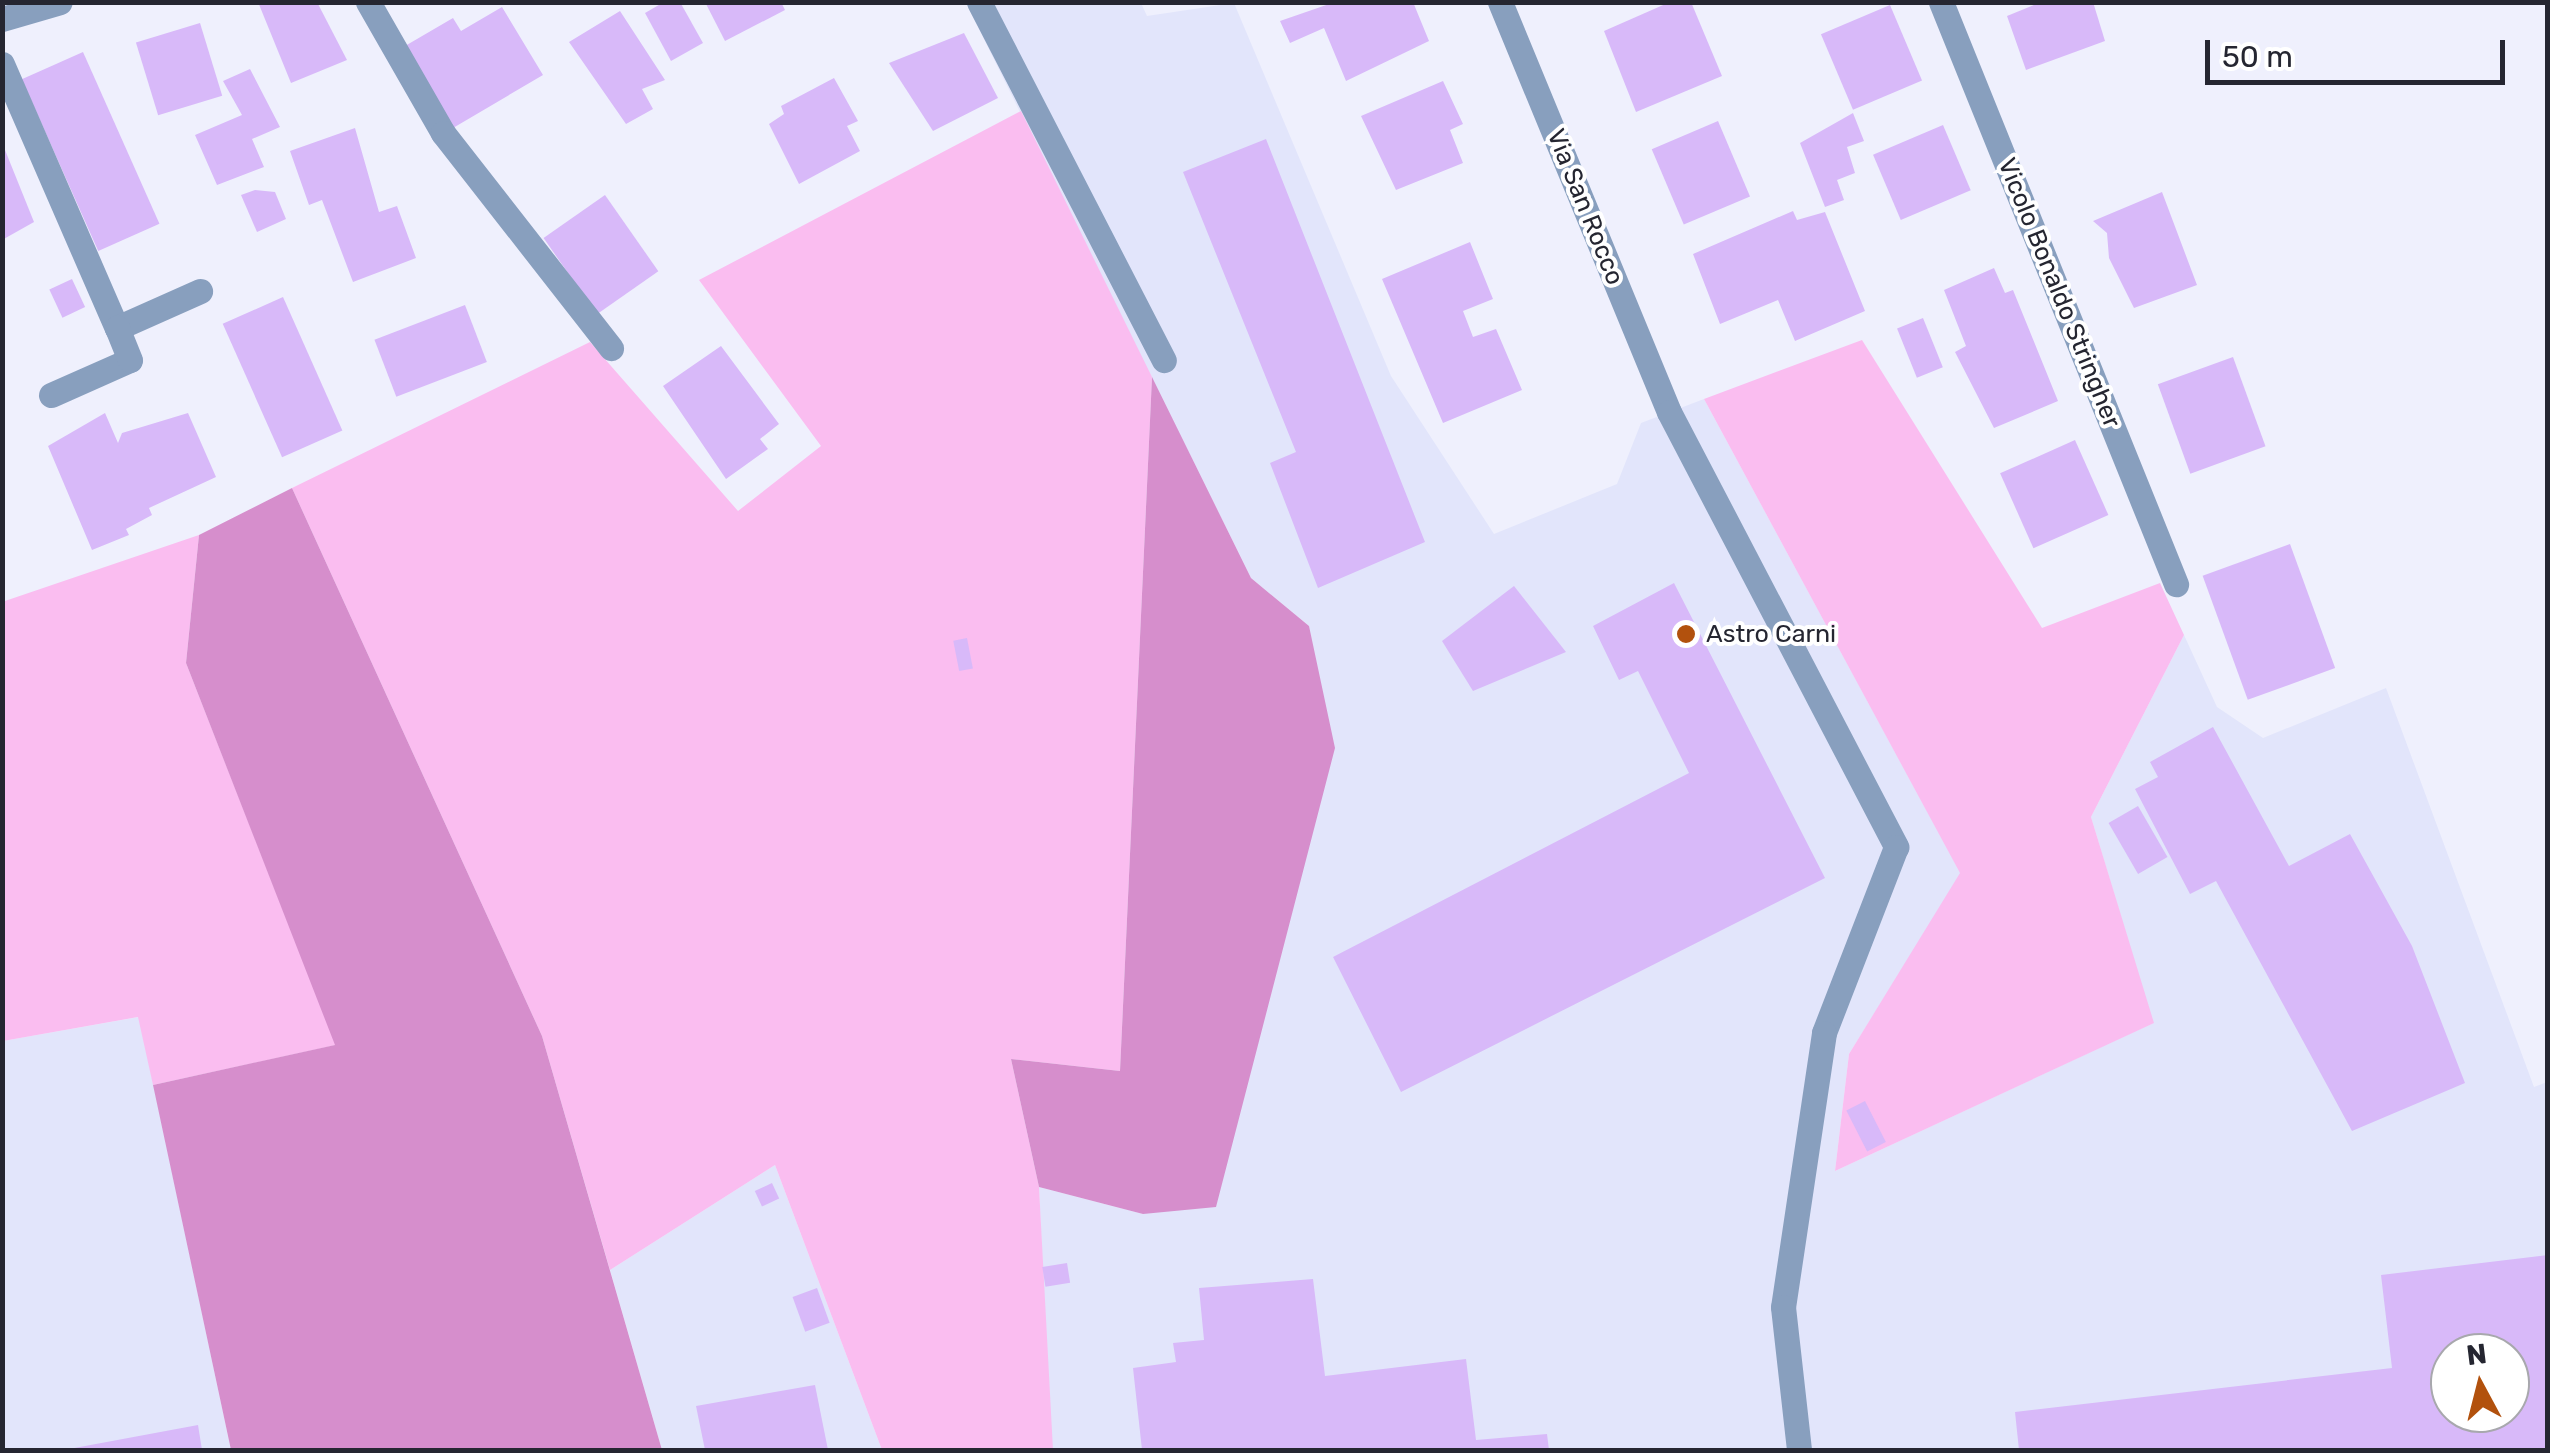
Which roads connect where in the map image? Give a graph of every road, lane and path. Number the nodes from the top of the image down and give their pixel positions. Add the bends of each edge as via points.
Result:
1 (60, 2) edge
2 (368, 2) edge
3 (979, 2) edge
4 (1500, 2) edge
5 (1941, 2) edge
6 (2, 19) edge
7 (2, 64) edge
8 (200, 291) dead end
9 (117, 328) junction
10 (611, 348) dead end
11 (1164, 360) dead end
12 (51, 395) dead end
13 (2176, 584) dead end
14 (1799, 1450) edge

1 - 6 street
2 - 10 street via 443,133
3 - 11 street
4 - 14 street, Via San Rocco via 1669,412 1896,846 1824,1032 1783,1306
5 - 13 street, Vicolo Bonaldo Stringher
7 - 9 street
8 - 9 street
9 - 12 street via 130,360

